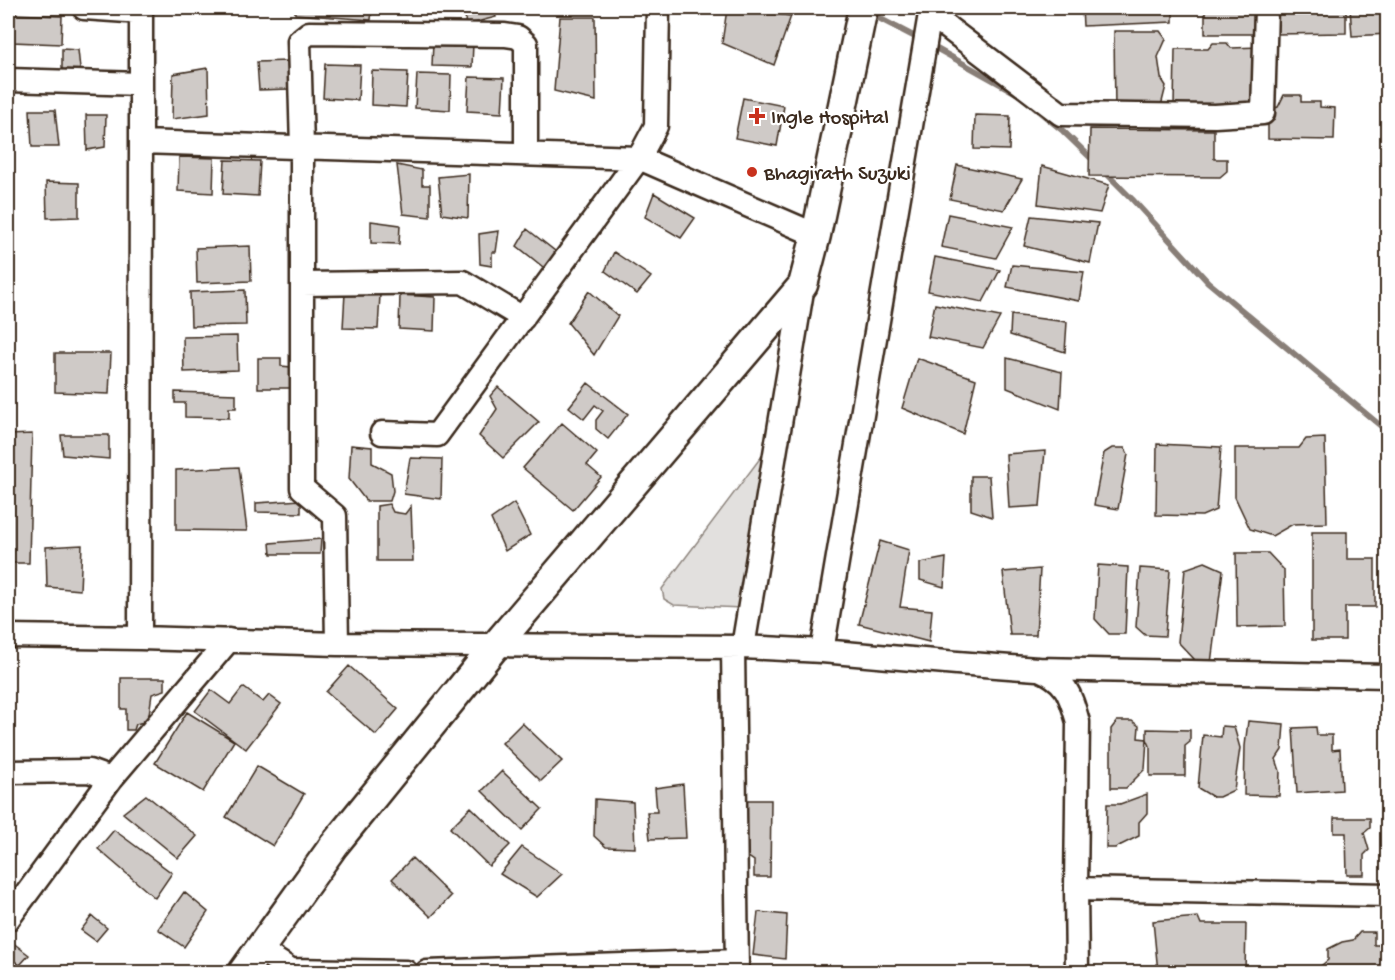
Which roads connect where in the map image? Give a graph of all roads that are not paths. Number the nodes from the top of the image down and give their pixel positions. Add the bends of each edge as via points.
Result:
1 (84, 8) edge
2 (658, 8) edge
3 (863, 8) edge
4 (1266, 8) edge
5 (141, 10) edge
6 (932, 11) edge
7 (8, 80) edge
8 (141, 84) junction
9 (141, 142) junction
10 (302, 147) junction
11 (526, 154) junction
12 (639, 158) junction
13 (816, 235) junction
14 (302, 284) junction
15 (803, 285) junction
16 (522, 318) junction
17 (381, 433) dead end
18 (8, 636) edge
19 (140, 638) junction
20 (229, 640) junction
21 (337, 644) junction
22 (496, 645) junction
23 (738, 647) junction
24 (822, 651) junction
25 (1037, 669) junction
26 (1388, 676) edge
27 (8, 772) edge
28 (111, 779) junction
29 (1076, 889) junction
30 (1388, 895) edge
31 (8, 919) edge
32 (260, 950) junction
33 (737, 967) edge
34 (243, 972) edge
35 (406, 972) edge
36 (427, 972) edge
37 (1077, 972) edge

1 - 5 street
2 - 12 street via 656,126
3 - 13 main road
4 - 6 street via 1263,113 1215,116 1061,114
5 - 8 street
6 - 24 street
7 - 8 street
8 - 9 street
9 - 10 street
9 - 19 street
10 - 11 street
10 - 11 street via 299,41 309,33 505,35 518,37 526,44
10 - 14 street
11 - 12 street
12 - 13 street
12 - 16 street
13 - 15 main road
14 - 16 street via 463,282
14 - 21 street via 302,488 335,516
15 - 22 main road
15 - 23 street
16 - 17 street via 437,435
18 - 19 street
19 - 20 street
20 - 21 street
20 - 28 street
21 - 22 street
22 - 23 street
22 - 32 main road via 334,845
23 - 24 street
23 - 33 street
24 - 25 street
25 - 26 street
25 - 29 street via 1063,684 1078,722
27 - 28 street via 89,771
28 - 31 street
29 - 30 street
29 - 37 street
32 - 34 main road
32 - 35 street via 291,970
33 - 36 street

